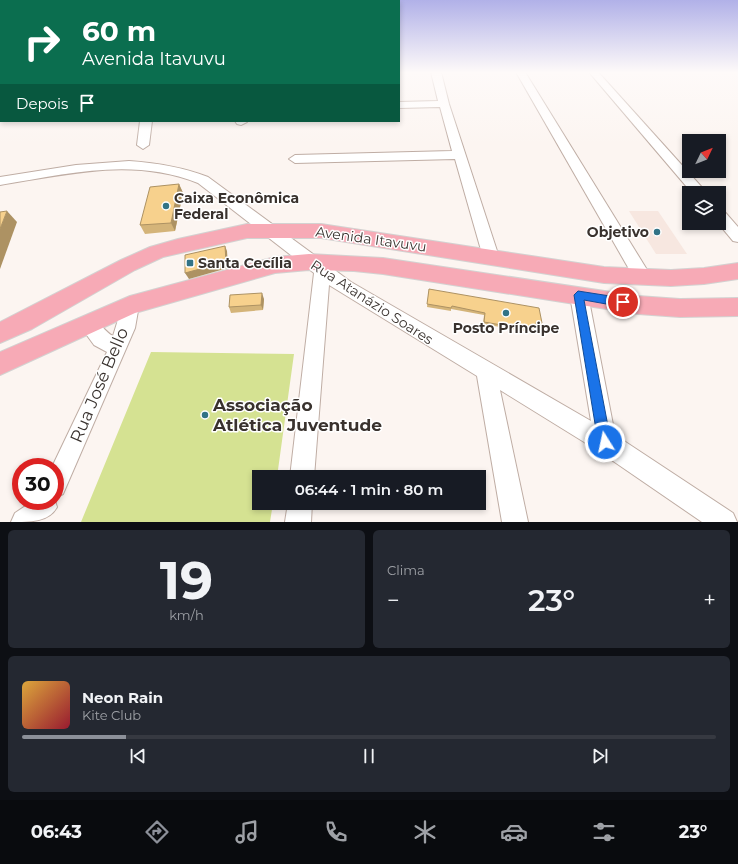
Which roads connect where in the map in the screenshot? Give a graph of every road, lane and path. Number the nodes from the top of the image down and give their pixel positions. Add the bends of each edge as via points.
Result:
1 (442, 96) edge
2 (535, 96) edge
3 (615, 96) edge
4 (444, 104) junction
5 (400, 105) edge
6 (146, 122) edge
7 (143, 145) dead end
8 (460, 155) junction
9 (295, 159) dead end
10 (0, 181) edge
11 (694, 186) edge
12 (726, 222) edge
13 (267, 230) junction
14 (737, 234) edge
15 (491, 257) junction
16 (316, 267) junction
17 (553, 267) junction
18 (738, 271) edge
19 (643, 278) junction
20 (578, 295) junction
21 (130, 306) junction
22 (738, 307) edge
23 (87, 323) junction
24 (0, 332) edge
25 (118, 348) junction
26 (0, 364) edge
27 (486, 372) junction
28 (605, 442) junction
29 (64, 467) edge
30 (302, 470) edge
31 (39, 510) edge
32 (299, 510) edge
33 (24, 522) edge
34 (298, 522) edge
35 (516, 522) edge
36 (724, 522) edge

1 - 4 street
2 - 19 street
3 - 11 street
4 - 5 street
4 - 8 street
6 - 7 street
8 - 9 street
8 - 15 street
10 - 13 street, Rua Atanázio Soares via 121,164 165,168 189,173 203,180
12 - 14 street
13 - 15 main road, Avenida Itavuvu via 321,231
13 - 16 street, Rua Atanázio Soares
13 - 24 main road, Avenida Itavuvu via 248,231 157,252
15 - 17 main road, Avenida Itavuvu
16 - 20 main road, Avenida Itavuvu via 354,263 383,266
16 - 21 main road, Avenida Itavuvu via 275,265
16 - 27 street, Rua Atanázio Soares
16 - 30 street
17 - 19 main road, Avenida Itavuvu
17 - 20 main road via 570,277 576,285
18 - 19 main road, Avenida Itavuvu via 706,277
20 - 22 main road, Avenida Itavuvu via 638,305 680,308
20 - 28 street
21 - 23 main road, Avenida Itavuvu
21 - 25 street, Rua José Bello via 126,328
23 - 25 street via 101,339
23 - 26 main road, Avenida Itavuvu
25 - 29 street, Rua José Bello
27 - 28 street, Rua Atanázio Soares
27 - 35 street
28 - 36 street, Rua Atanázio Soares
31 - 33 street
32 - 34 street

